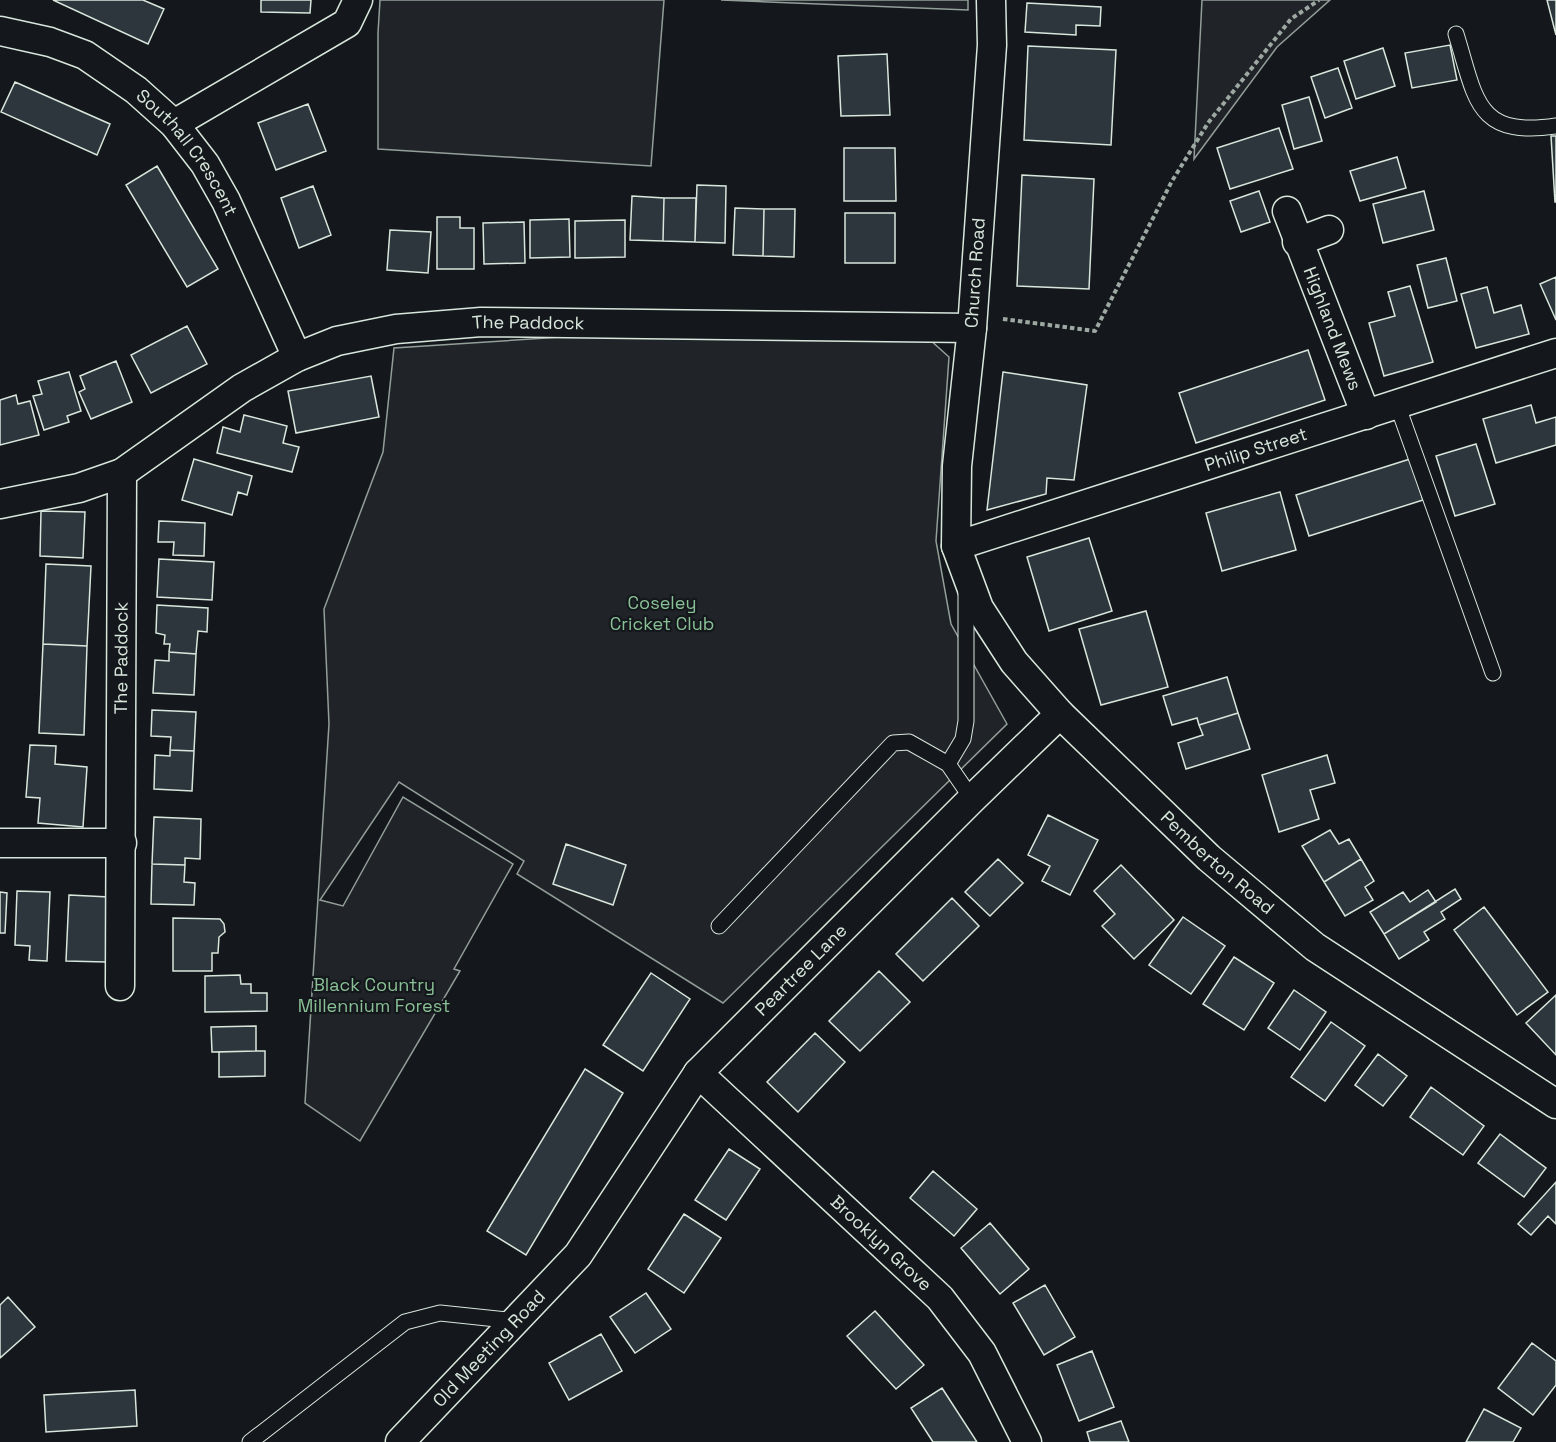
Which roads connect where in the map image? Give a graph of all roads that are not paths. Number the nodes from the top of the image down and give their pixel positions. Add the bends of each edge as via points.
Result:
1 (358, 0) edge
2 (991, 0) edge
3 (0, 32) edge
4 (1456, 34) dead end
5 (174, 124) junction
6 (1556, 126) edge
7 (1287, 212) dead end
8 (1329, 230) dead end
9 (1298, 242) junction
10 (972, 328) junction
11 (1556, 353) edge
12 (297, 357) junction
13 (1397, 404) junction
14 (1366, 415) junction
15 (122, 472) junction
16 (0, 504) edge
17 (956, 546) junction
18 (966, 575) junction
19 (1493, 673) dead end
20 (1059, 714) junction
21 (948, 764) junction
22 (972, 799) junction
23 (0, 843) edge
24 (122, 843) junction
25 (718, 926) dead end
26 (120, 986) dead end
27 (698, 1073) junction
28 (1556, 1104) edge
29 (578, 1255) joint
30 (516, 1321) junction
31 (250, 1442) edge
32 (400, 1442) edge
33 (1027, 1442) edge

1 - 5 street via 347,23
2 - 10 street, Church Road via 992,45
3 - 5 street, Southall Crescent via 50,42 85,55 136,90
4 - 6 lane via 1474,94 1493,120 1531,129
5 - 12 street, Southall Crescent via 205,164 226,201
7 - 9 street, Highland Mews
8 - 9 street, Highland Mews
9 - 14 street, Highland Mews
10 - 12 street, The Paddock via 481,322 396,329 337,341
10 - 17 street, Church Road via 957,466
11 - 13 street, Philip Street
12 - 15 street, The Paddock via 242,388
13 - 14 street, Philip Street
13 - 19 lane
14 - 17 street, Philip Street
15 - 16 street, The Paddock via 80,488
15 - 24 street, The Paddock
17 - 18 street, Pemberton Road
18 - 20 street, Pemberton Road via 979,608 1014,662
18 - 21 lane via 966,721 963,738
20 - 22 street, Peartree Lane
20 - 28 street, Pemberton Road via 1209,858 1315,947
21 - 22 lane
21 - 25 lane via 909,742 893,743
22 - 27 street, Peartree Lane
23 - 24 street
24 - 26 street, The Paddock
27 - 29 street, Peartree Lane
27 - 33 street, Brooklyn Grove via 940,1298 982,1353
29 - 30 street, Old Meeting Road
30 - 31 lane via 440,1313 405,1322
30 - 32 street, Old Meeting Road

